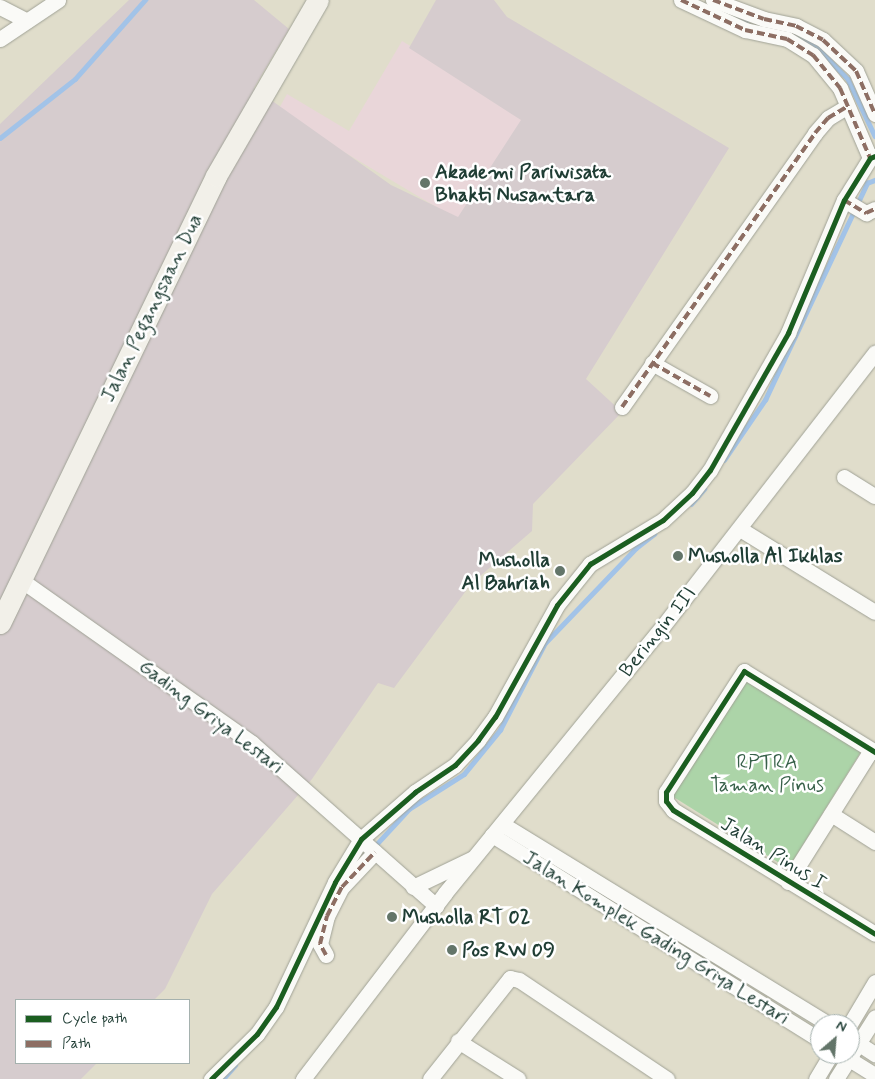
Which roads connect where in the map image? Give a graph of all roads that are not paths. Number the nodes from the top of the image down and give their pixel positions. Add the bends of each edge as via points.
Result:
1 (58, 0) edge
2 (318, 0) edge
3 (681, 0) edge
4 (713, 0) edge
5 (0, 7) edge
6 (27, 21) junction
7 (0, 39) edge
8 (846, 107) junction
9 (875, 114) edge
10 (872, 157) edge
11 (845, 200) junction
12 (868, 210) edge
13 (875, 353) edge
14 (652, 363) junction
15 (710, 396) dead end
16 (622, 407) dead end
17 (844, 477) dead end
18 (875, 496) edge
19 (740, 529) junction
20 (21, 580) junction
21 (875, 612) edge
22 (0, 623) edge
23 (873, 751) edge
24 (831, 814) junction
25 (497, 830) junction
26 (875, 842) edge
27 (368, 846) junction
28 (476, 856) junction
29 (788, 882) junction
30 (414, 887) junction
31 (436, 906) junction
32 (875, 934) edge
33 (326, 955) dead end
34 (875, 982) edge
35 (811, 1014) edge
36 (856, 1014) edge
37 (875, 1017) edge
38 (810, 1033) edge
39 (860, 1034) edge
40 (458, 1041) junction
41 (860, 1045) edge
42 (875, 1054) edge
43 (825, 1064) edge
44 (842, 1064) edge
45 (858, 1064) edge
46 (875, 1075) edge
47 (211, 1079) edge
48 (303, 1079) edge
49 (430, 1079) edge
50 (518, 1079) edge
51 (667, 1079) edge
52 (816, 1079) edge
53 (836, 1079) edge

1 - 6 street
2 - 20 main road, Jalan Pegangsaan Dua via 216,176
3 - 8 street via 745,30 800,45 829,73 840,88
4 - 9 street via 764,19 796,26 823,40 856,71
5 - 6 street
6 - 7 street
8 - 10 street
8 - 14 street via 828,118 815,133
10 - 11 street
11 - 12 street
11 - 27 street via 788,332 710,470 692,493 663,520 590,564 557,605 495,717 478,740 455,766 415,792
13 - 19 street, Beringin III
14 - 15 street
14 - 16 street
17 - 18 street
19 - 21 street
19 - 25 street, Beringin III
20 - 22 main road, Jalan Pegangsaan Dua
20 - 27 street, Gading Griya Lestari via 252,743
23 - 24 street
23 - 29 street, Jalan Pinus I via 744,671 666,792 666,801 673,810
24 - 26 street
24 - 29 street
25 - 28 street, Beringin III
25 - 35 street, Jalan Komplek Gading Griya Lestari
25 - 38 street, Jalan Komplek Gading Griya Lestari
27 - 30 street, Gading Griya Lestari
27 - 33 street via 327,916 320,944
27 - 47 street via 335,882 276,1007 256,1034
28 - 30 street
28 - 31 street, Beringin III
29 - 32 street, Jalan Pinus I
30 - 31 street, Gading Griya Lestari
31 - 48 street, Beringin III
34 - 36 street
37 - 39 street
40 - 49 street
40 - 50 street
40 - 51 street via 510,978 519,980
41 - 42 street
43 - 52 street
44 - 53 street
45 - 46 street

